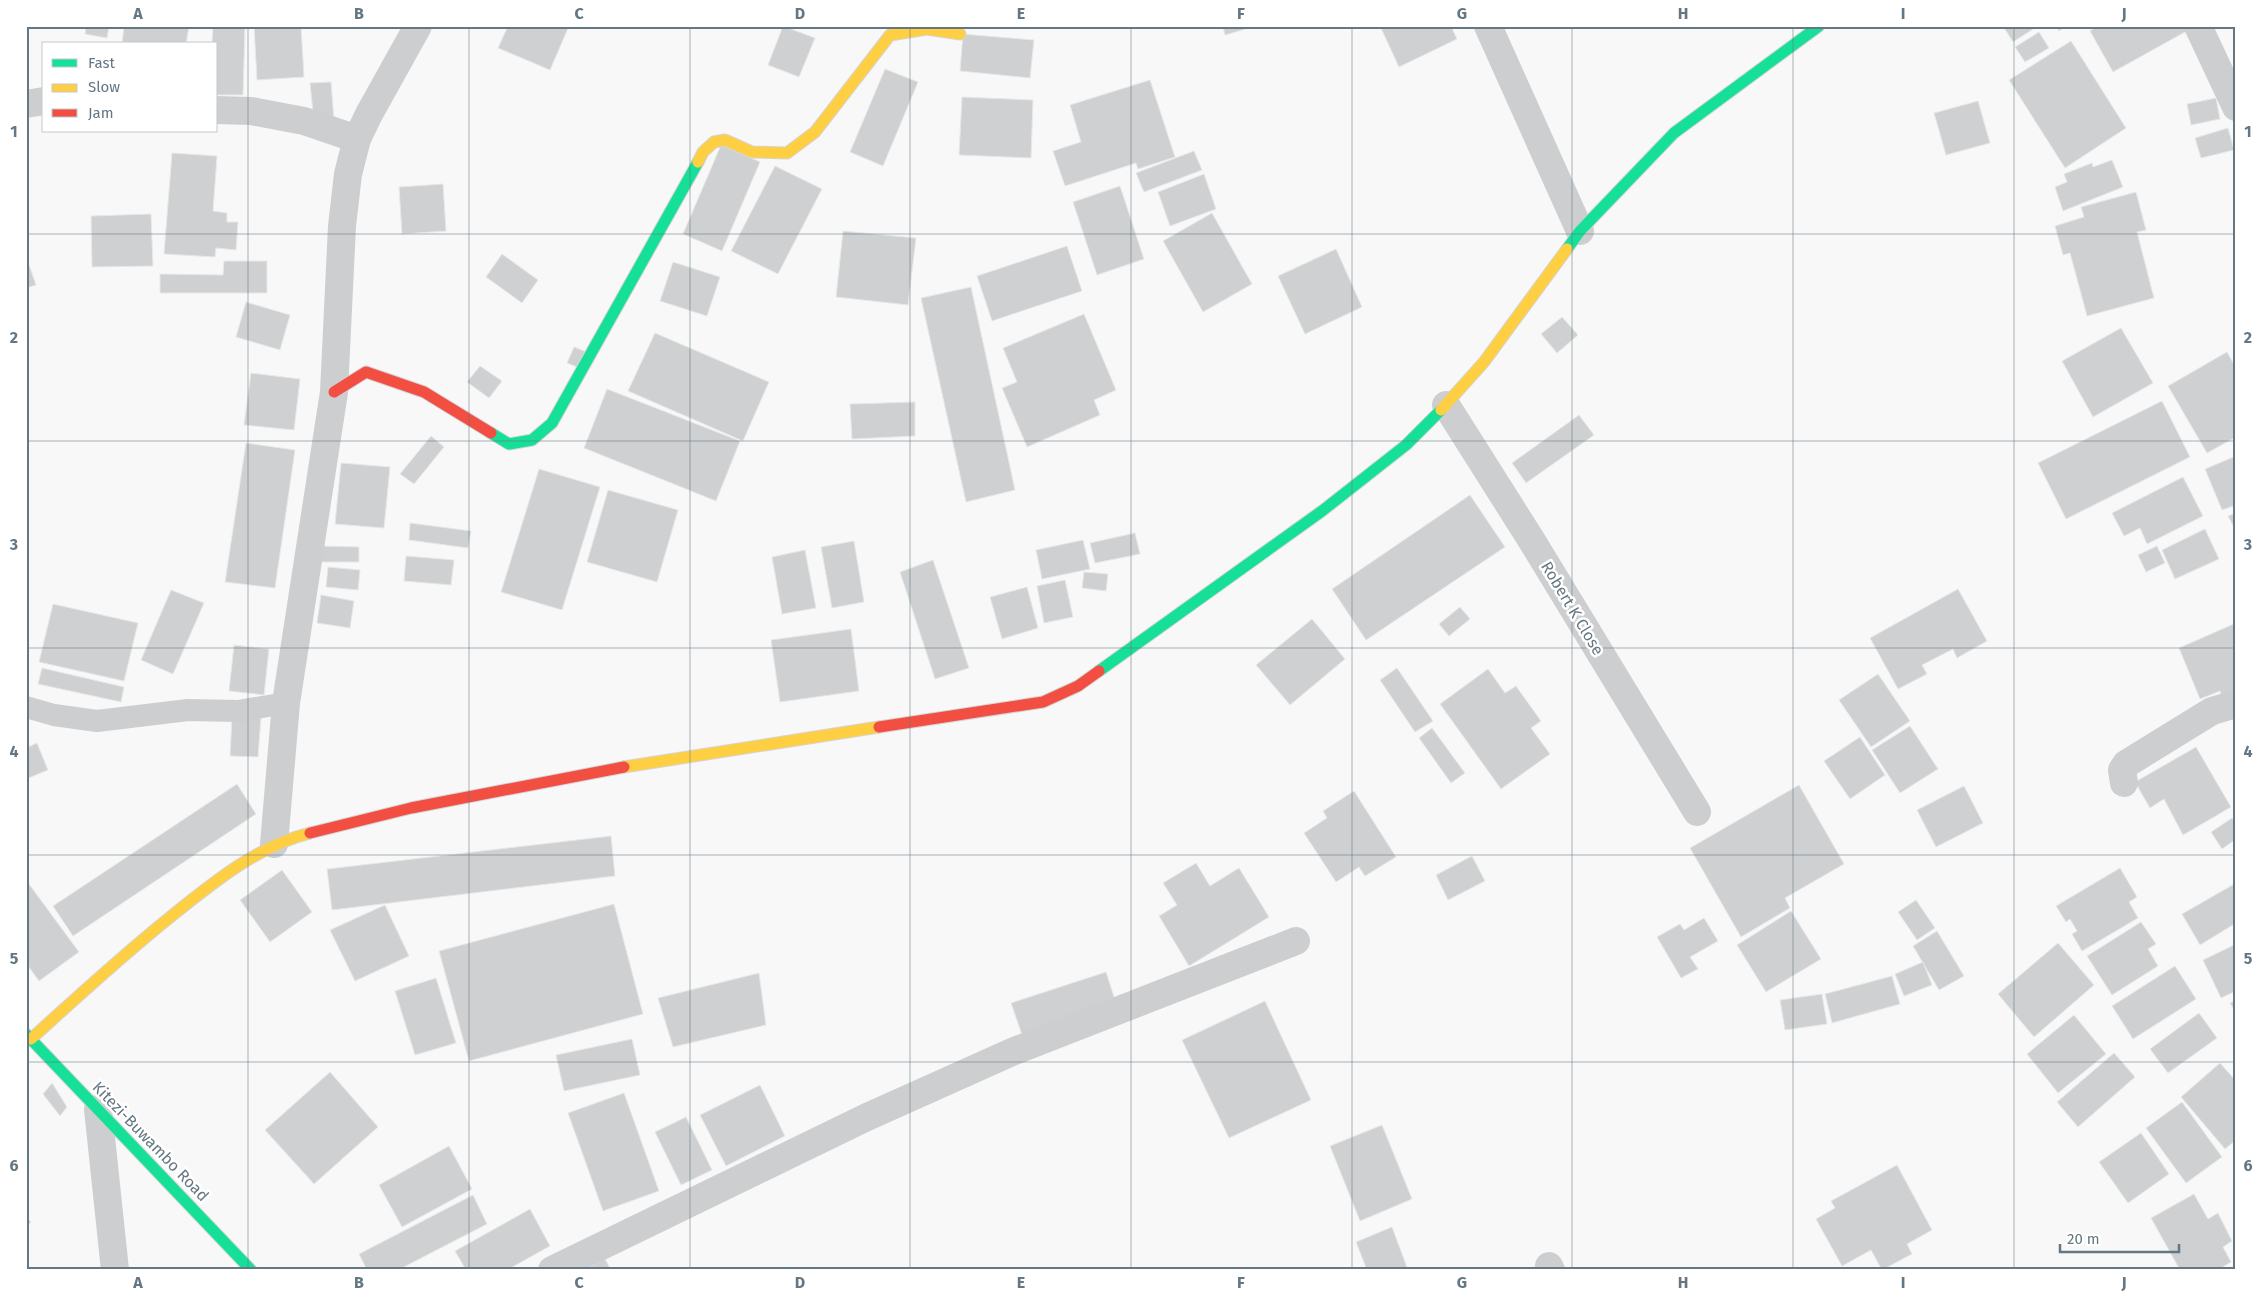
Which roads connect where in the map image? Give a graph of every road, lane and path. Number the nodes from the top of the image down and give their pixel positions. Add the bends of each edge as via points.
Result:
1 (418, 26) edge
2 (1488, 26) edge
3 (1819, 26) edge
4 (2198, 26) edge
5 (960, 34) dead end
6 (42, 101) edge
7 (26, 104) edge
8 (2236, 107) edge
9 (218, 110) edge
10 (358, 139) junction
11 (1580, 231) junction
12 (334, 392) junction
13 (1446, 405) junction
14 (286, 703) junction
15 (2236, 704) edge
16 (26, 707) edge
17 (2124, 783) dead end
18 (1697, 812) dead end
19 (274, 844) junction
20 (1296, 941) dead end
21 (28, 1037) edge
22 (98, 1109) junction
23 (115, 1270) edge
24 (251, 1270) edge
25 (552, 1270) edge

1 - 10 street
2 - 11 street
3 - 11 street via 1674,133
4 - 8 street
5 - 12 street via 927,29 890,35 815,132 787,153 752,152 725,140 714,142 703,152 566,400 552,423 532,440 509,444 424,392 366,372
6 - 7 street
9 - 10 street via 251,111 304,121
10 - 12 street via 348,174 342,226
11 - 13 street via 1484,362
12 - 14 street
13 - 18 street, Robert K Close
13 - 19 street via 1406,445 1322,511 1104,669 1078,686 1043,702 648,763 411,808 294,836
14 - 16 lane via 238,711 188,710 97,721
14 - 19 street
15 - 17 street via 2212,711 2126,764 2122,770
19 - 21 street via 200,894
20 - 25 street via 1012,1052 867,1117
21 - 22 street, Kitezi-Buwambo Road
22 - 23 street
22 - 24 street, Kitezi-Buwambo Road

